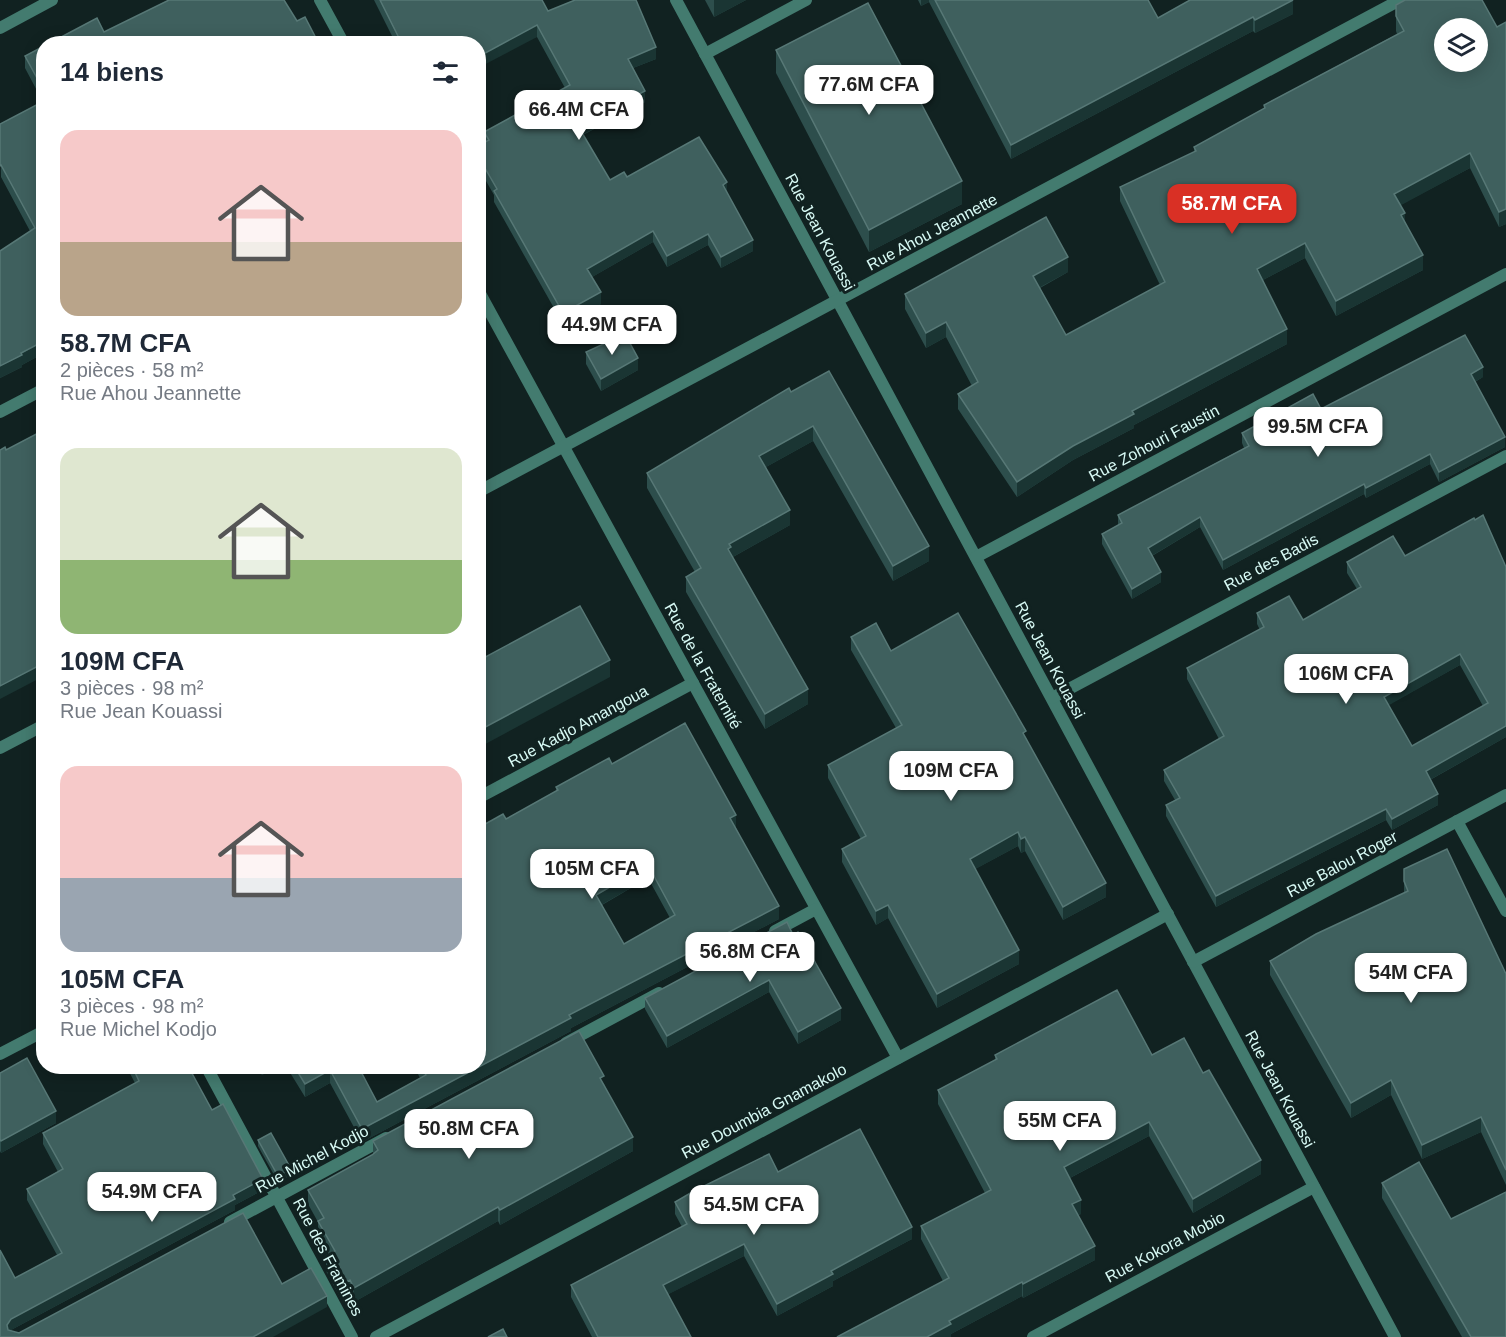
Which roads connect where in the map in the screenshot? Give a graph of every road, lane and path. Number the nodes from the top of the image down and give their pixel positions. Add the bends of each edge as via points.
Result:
1 (52, 0) edge
2 (320, 0) edge
3 (676, 0) edge
4 (806, 0) edge
5 (1400, 0) edge
6 (0, 28) edge
7 (340, 36) edge
8 (705, 54) junction
9 (1506, 274) edge
10 (838, 300) junction
11 (486, 305) edge
12 (36, 392) edge
13 (0, 412) edge
14 (564, 447) junction
15 (1506, 456) edge
16 (486, 488) edge
17 (976, 557) junction
18 (693, 683) junction
19 (1052, 698) junction
20 (36, 729) edge
21 (0, 748) edge
22 (486, 794) edge
23 (1506, 795) edge
24 (1457, 821) junction
25 (816, 909) junction
26 (1506, 911) edge
27 (1168, 914) junction
28 (764, 936) edge
29 (1192, 962) junction
30 (671, 986) edge
31 (36, 1035) edge
32 (557, 1047) edge
33 (0, 1054) edge
34 (898, 1058) junction
35 (210, 1074) edge
36 (401, 1131) edge
37 (1314, 1187) junction
38 (276, 1197) junction
39 (214, 1231) edge
40 (352, 1337) edge
41 (376, 1337) edge
42 (1033, 1337) edge
43 (1395, 1337) edge

1 - 6 street
2 - 7 street
3 - 8 street, Rue Jean Kouassi
4 - 8 street
5 - 10 street, Rue Ahou Jeannette
8 - 10 street, Rue Jean Kouassi
9 - 17 street, Rue Zohouri Faustin
10 - 14 street, Rue Ahou Jeannette
10 - 17 street, Rue Jean Kouassi
11 - 14 street, Rue de la Fraternité
12 - 13 street
14 - 16 street, Rue Ahou Jeannette
14 - 18 street, Rue de la Fraternité
15 - 19 street, Rue des Badis
17 - 19 street, Rue Jean Kouassi
18 - 22 street, Rue Kadjo Amangoua
18 - 25 street, Rue de la Fraternité
19 - 27 street, Rue Jean Kouassi
20 - 21 street
23 - 24 street, Rue Balou Roger
24 - 26 street
24 - 29 street, Rue Balou Roger
25 - 28 street
25 - 34 street, Rue de la Fraternité
27 - 29 street, Rue Jean Kouassi
27 - 34 street, Rue Doumbia Gnamakolo
29 - 37 street, Rue Jean Kouassi
30 - 32 street
31 - 33 street
34 - 41 street, Rue Doumbia Gnamakolo
35 - 38 street, Rue des Framines
36 - 38 street, Rue Michel Kodjo
37 - 42 street, Rue Kokora Mobio
37 - 43 street, Rue Jean Kouassi
38 - 39 street, Rue Michel Kodjo
38 - 40 street, Rue des Framines

